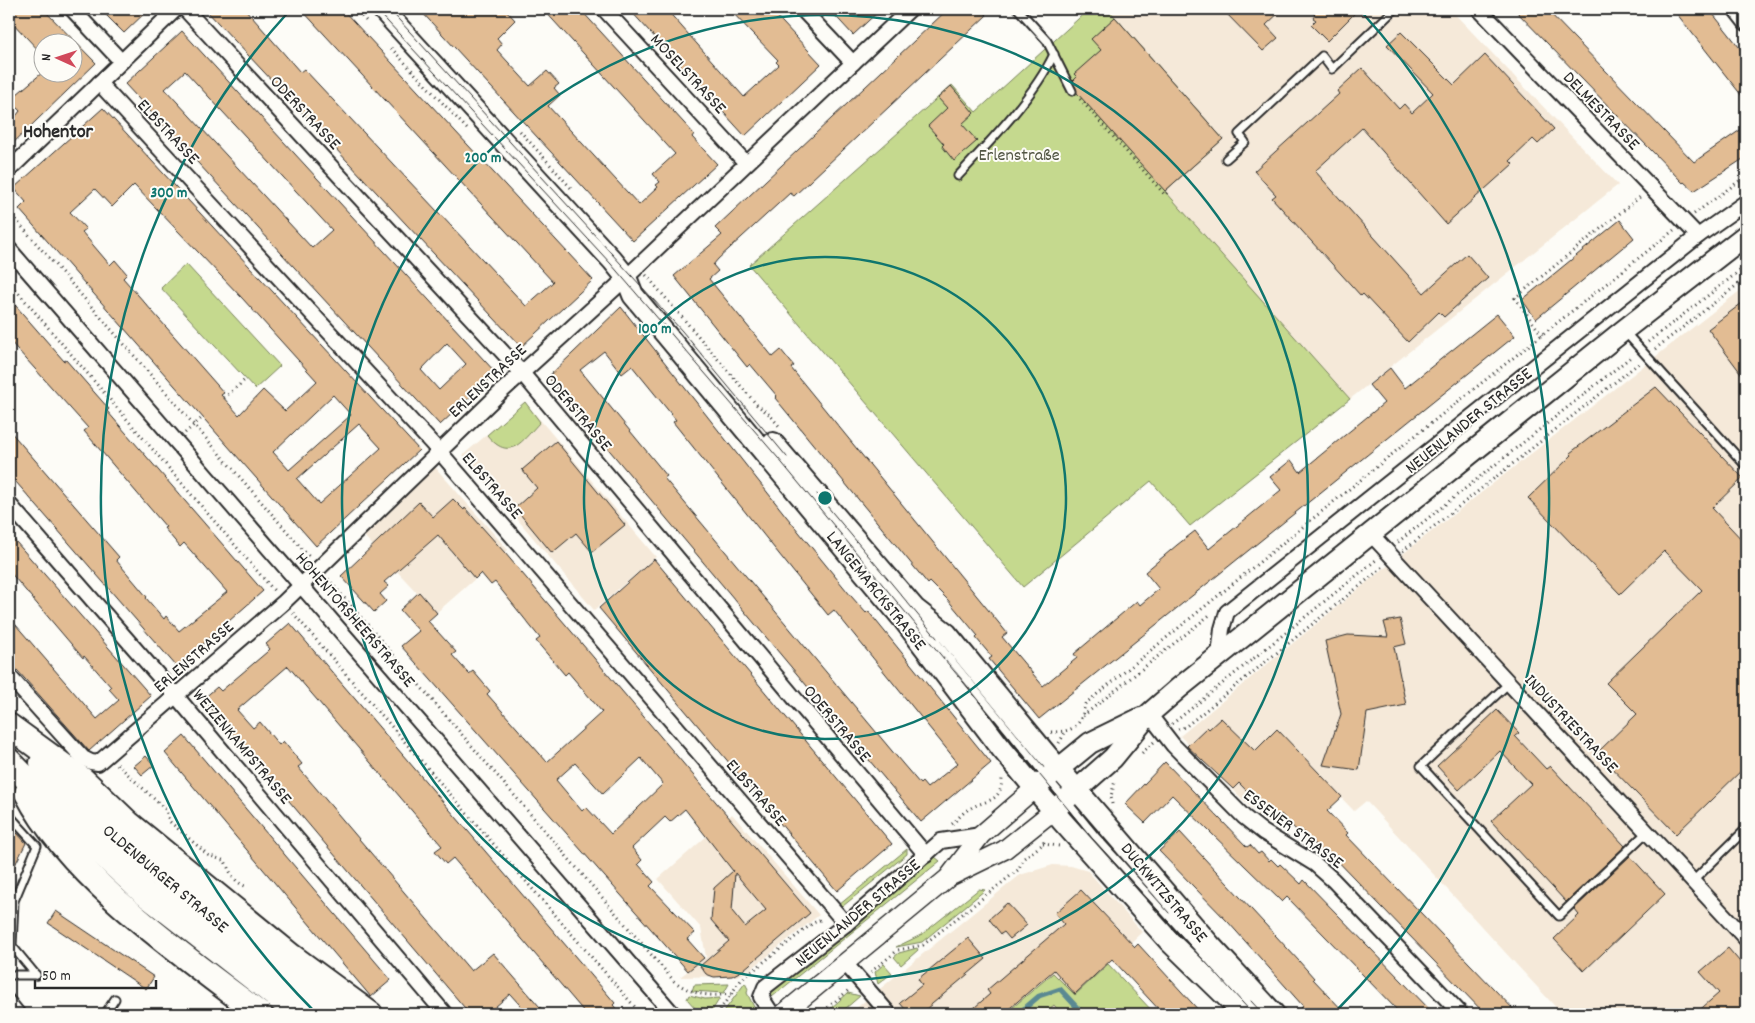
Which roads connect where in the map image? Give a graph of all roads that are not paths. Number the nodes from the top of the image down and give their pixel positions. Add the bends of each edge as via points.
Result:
1 (72, 9) edge
2 (176, 9) edge
3 (185, 9) edge
4 (382, 9) edge
5 (604, 9) edge
6 (802, 9) edge
7 (910, 9) edge
8 (1018, 9) edge
9 (1395, 9) edge
10 (1479, 9) edge
11 (1735, 9) edge
12 (1746, 23) edge
13 (1054, 54) junction
14 (121, 61) junction
15 (853, 62) junction
16 (99, 83) junction
17 (1072, 91) road end
18 (1226, 158) dead end
19 (746, 163) junction
20 (9, 170) edge
21 (958, 176) dead end
22 (1746, 202) edge
23 (1746, 235) edge
24 (1698, 236) junction
25 (9, 249) edge
26 (632, 272) junction
27 (1624, 330) junction
28 (522, 373) junction
29 (439, 451) junction
30 (1746, 466) edge
31 (9, 504) edge
32 (1370, 534) junction
33 (302, 586) junction
34 (913, 618) junction
35 (1218, 656) junction
36 (9, 676) edge
37 (1510, 684) junction
38 (176, 696) junction
39 (1148, 714) junction
40 (9, 726) edge
41 (11, 764) edge
42 (1047, 778) junction
43 (1065, 800) junction
44 (9, 815) edge
45 (1746, 829) edge
46 (1647, 832) junction
47 (981, 835) junction
48 (926, 855) junction
49 (143, 876) junction
50 (948, 878) junction
51 (1693, 881) junction
52 (846, 924) junction
53 (1746, 939) edge
54 (845, 963) junction
55 (9, 975) edge
56 (9, 998) edge
57 (115, 999) dead end
58 (22, 1014) edge
59 (105, 1014) edge
60 (260, 1014) edge
61 (299, 1014) edge
62 (337, 1014) edge
63 (370, 1014) edge
64 (445, 1014) edge
65 (673, 1014) edge
66 (772, 1014) edge
67 (783, 1014) edge
68 (889, 1014) edge
69 (1244, 1014) edge
70 (1258, 1014) edge
71 (1274, 1014) edge
72 (1460, 1014) edge

1 - 14 street
2 - 14 street
3 - 28 street, ODERSTRASSE
4 - 26 main road, LANGEMARCKSTRASSE
5 - 19 street, MOSELSTRASSE
6 - 15 street
7 - 15 street, ERLENSTRASSE
8 - 13 lane via 1047,41
9 - 18 lane via 1332,68 1322,56 1239,134 1246,142
10 - 24 street, DELMESTRASSE
11 - 12 street
13 - 17 lane
13 - 21 lane via 996,137
14 - 16 street
15 - 19 street, ERLENSTRASSE
16 - 20 street
16 - 29 street, ELBSTRASSE
19 - 26 street, ERLENSTRASSE
22 - 24 street, NEUENLANDER STRASSE
23 - 27 main road, NEUENLANDER STRASSE
24 - 35 street, NEUENLANDER STRASSE via 1227,612
25 - 33 street, HOHENTORSHEERSTRASSE
26 - 28 street, ERLENSTRASSE
26 - 34 main road, LANGEMARCKSTRASSE
27 - 30 lane
27 - 32 main road, NEUENLANDER STRASSE
28 - 29 street, ERLENSTRASSE
28 - 48 street, ODERSTRASSE
29 - 33 street, ERLENSTRASSE
29 - 52 street, ELBSTRASSE
31 - 38 street, WEIZENKAMPSTRASSE
32 - 35 main road, NEUENLANDER STRASSE
32 - 37 street, INDUSTRIESTRASSE
33 - 38 street, ERLENSTRASSE
33 - 65 street, HOHENTORSHEERSTRASSE
34 - 42 main road, LANGEMARCKSTRASSE via 1001,748
34 - 42 main road, LANGEMARCKSTRASSE via 947,634
35 - 39 main road, NEUENLANDER STRASSE
36 - 38 street, ERLENSTRASSE via 83,758 98,763
37 - 46 street, INDUSTRIESTRASSE
37 - 46 lane via 1421,766 1559,916
38 - 64 street, WEIZENKAMPSTRASSE
39 - 42 main road, NEUENLANDER STRASSE via 1090,743
39 - 43 main road, NEUENLANDER STRASSE via 1112,758
39 - 72 street, ESSENER STRASSE via 1163,734 1244,817 1315,864 1333,880
40 - 49 highway, OLDENBURGER STRASSE via 116,839
40 - 63 highway via 82,780 291,956
41 - 49 highway, OLDENBURGER STRASSE
41 - 60 highway via 49,830 111,894
42 - 43 main road, DUCKWITZSTRASSE
42 - 43 main road, LANGEMARCKSTRASSE
42 - 47 street, NEUENLANDER STRASSE
43 - 50 street, NEUENLANDER STRASSE via 1004,850
43 - 69 main road, DUCKWITZSTRASSE via 1170,942
43 - 70 lane
43 - 71 main road, DUCKWITZSTRASSE
44 - 55 lane via 37,846 14,901 12,946 36,975
45 - 51 lane
46 - 51 street, INDUSTRIESTRASSE
47 - 48 street, NEUENLANDER STRASSE via 942,841
47 - 50 street, NEUENLANDER STRASSE
48 - 52 street, NEUENLANDER STRASSE
49 - 61 highway, OLDENBURGER STRASSE via 232,964
49 - 62 highway, OLDENBURGER STRASSE via 205,913
50 - 54 street, NEUENLANDER STRASSE
51 - 53 street, INDUSTRIESTRASSE
52 - 66 street, NEUENLANDER STRASSE via 765,988 761,997
54 - 67 street, NEUENLANDER STRASSE
54 - 68 street
56 - 58 lane
57 - 59 lane

